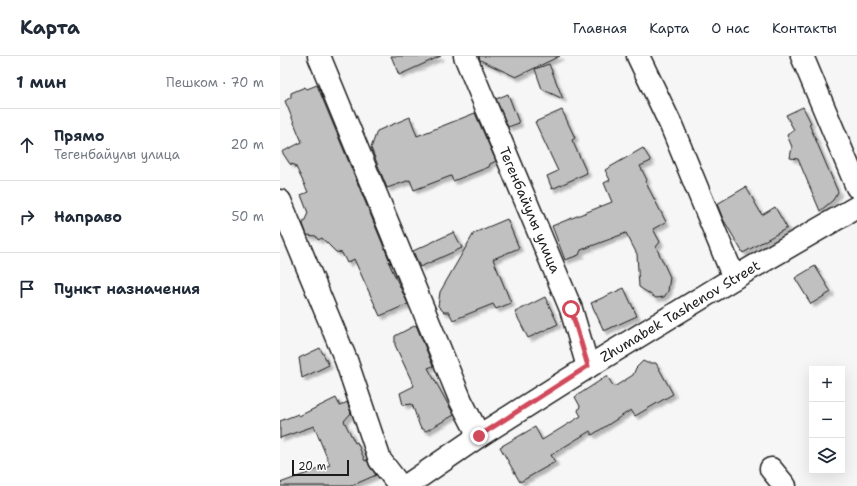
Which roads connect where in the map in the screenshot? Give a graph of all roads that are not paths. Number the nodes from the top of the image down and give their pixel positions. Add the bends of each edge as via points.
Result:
1 (319, 56) edge
2 (465, 56) edge
3 (638, 56) edge
4 (802, 56) edge
5 (857, 187) edge
6 (280, 201) edge
7 (857, 207) edge
8 (734, 278) junction
9 (588, 366) junction
10 (479, 436) junction
11 (771, 469) dead end
12 (400, 486) edge
13 (406, 486) edge
14 (785, 486) edge

1 - 10 street via 461,401
2 - 9 street, Тегенбайулы улица via 571,309
3 - 8 street via 671,125
4 - 5 street
6 - 12 street via 346,360 380,460
7 - 8 street, Zhumabek Tashenov Street
8 - 9 street, Zhumabek Tashenov Street
9 - 10 street, Zhumabek Tashenov Street
10 - 13 street, Zhumabek Tashenov Street
11 - 14 street

